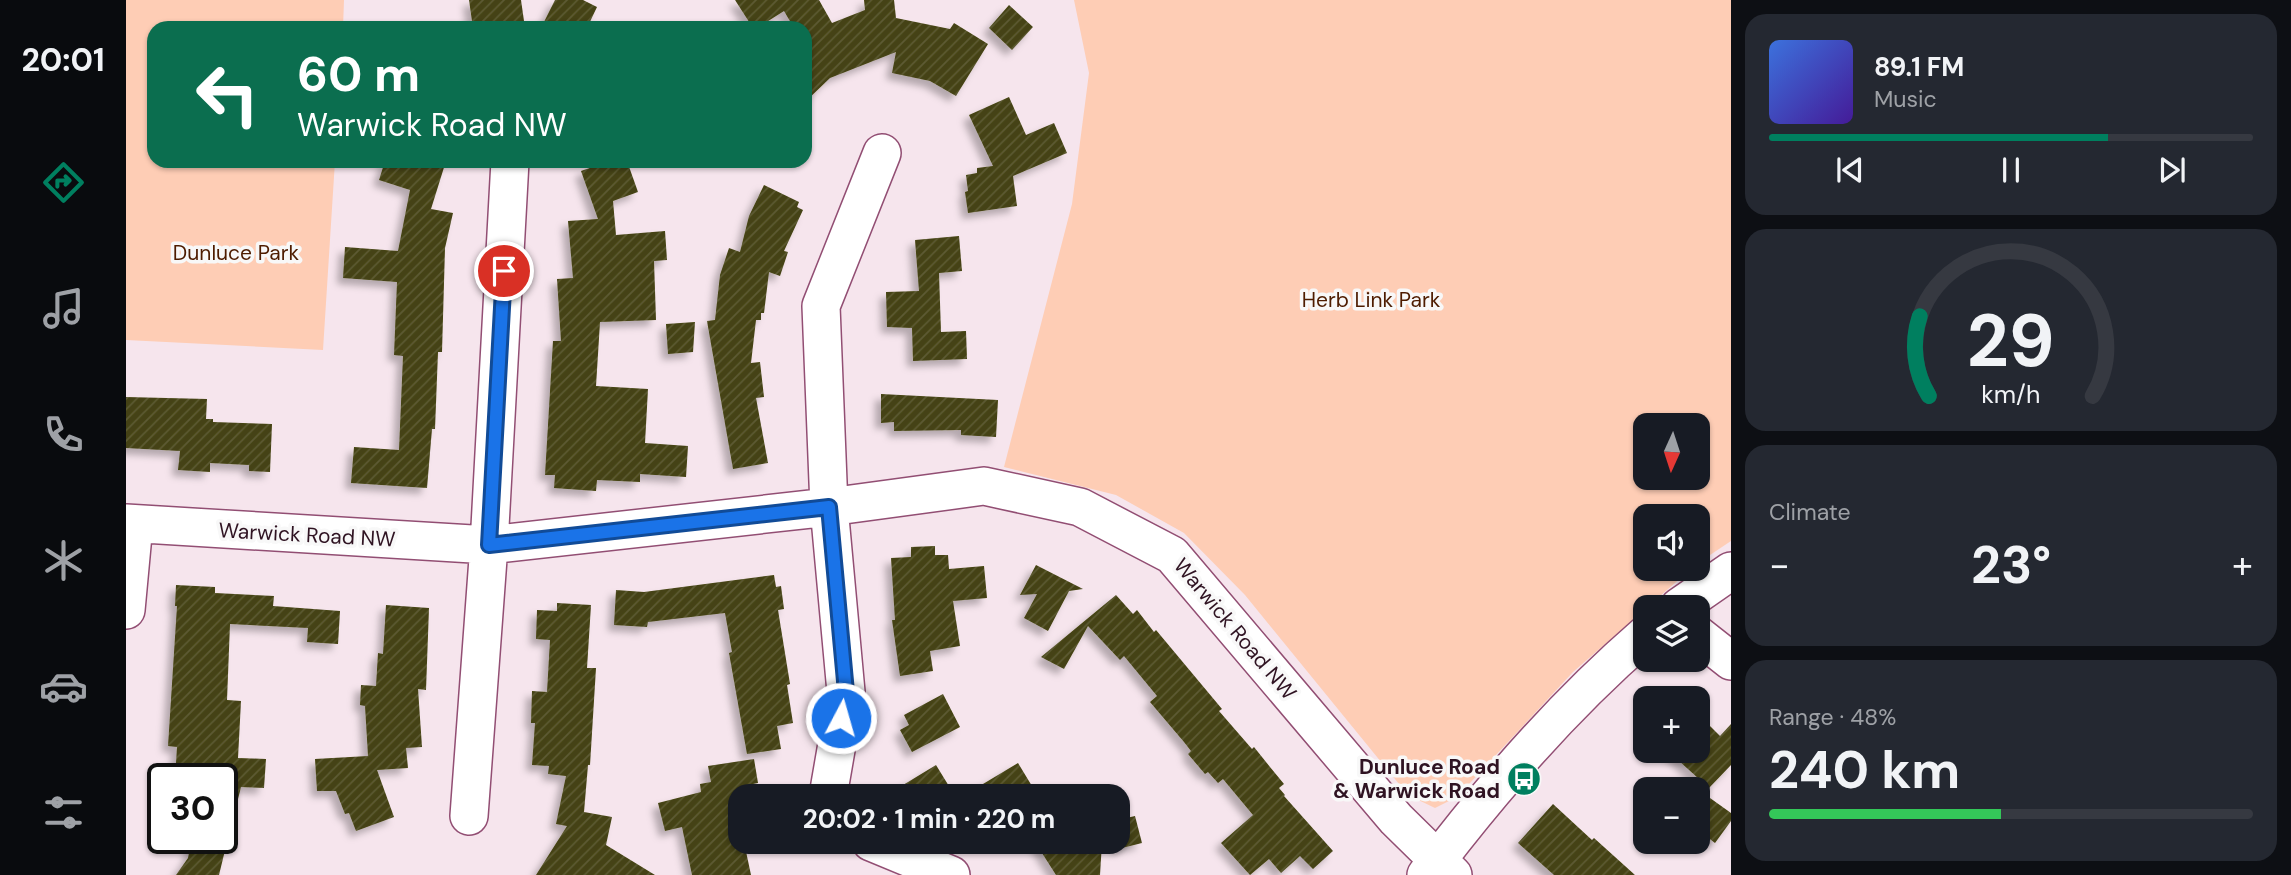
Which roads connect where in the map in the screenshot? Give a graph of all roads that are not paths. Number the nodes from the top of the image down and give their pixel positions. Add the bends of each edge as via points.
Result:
1 (882, 153) dead end
2 (510, 168) edge
3 (829, 507) junction
4 (130, 523) edge
5 (489, 545) junction
6 (1731, 571) edge
7 (1696, 595) edge
8 (126, 610) edge
9 (1710, 644) edge
10 (1633, 647) edge
11 (1731, 661) edge
12 (830, 784) edge
13 (469, 816) dead end
14 (900, 854) edge
15 (1439, 870) edge
16 (951, 875) edge

1 - 3 street via 821,306
2 - 5 street
3 - 5 street, Warwick Road NW
3 - 12 street via 846,692
3 - 15 street, Warwick Road NW via 984,486 1080,507 1172,555
4 - 5 street, Warwick Road NW
4 - 8 street
5 - 13 street
6 - 7 street
9 - 11 street
10 - 15 street via 1558,719
14 - 16 street

